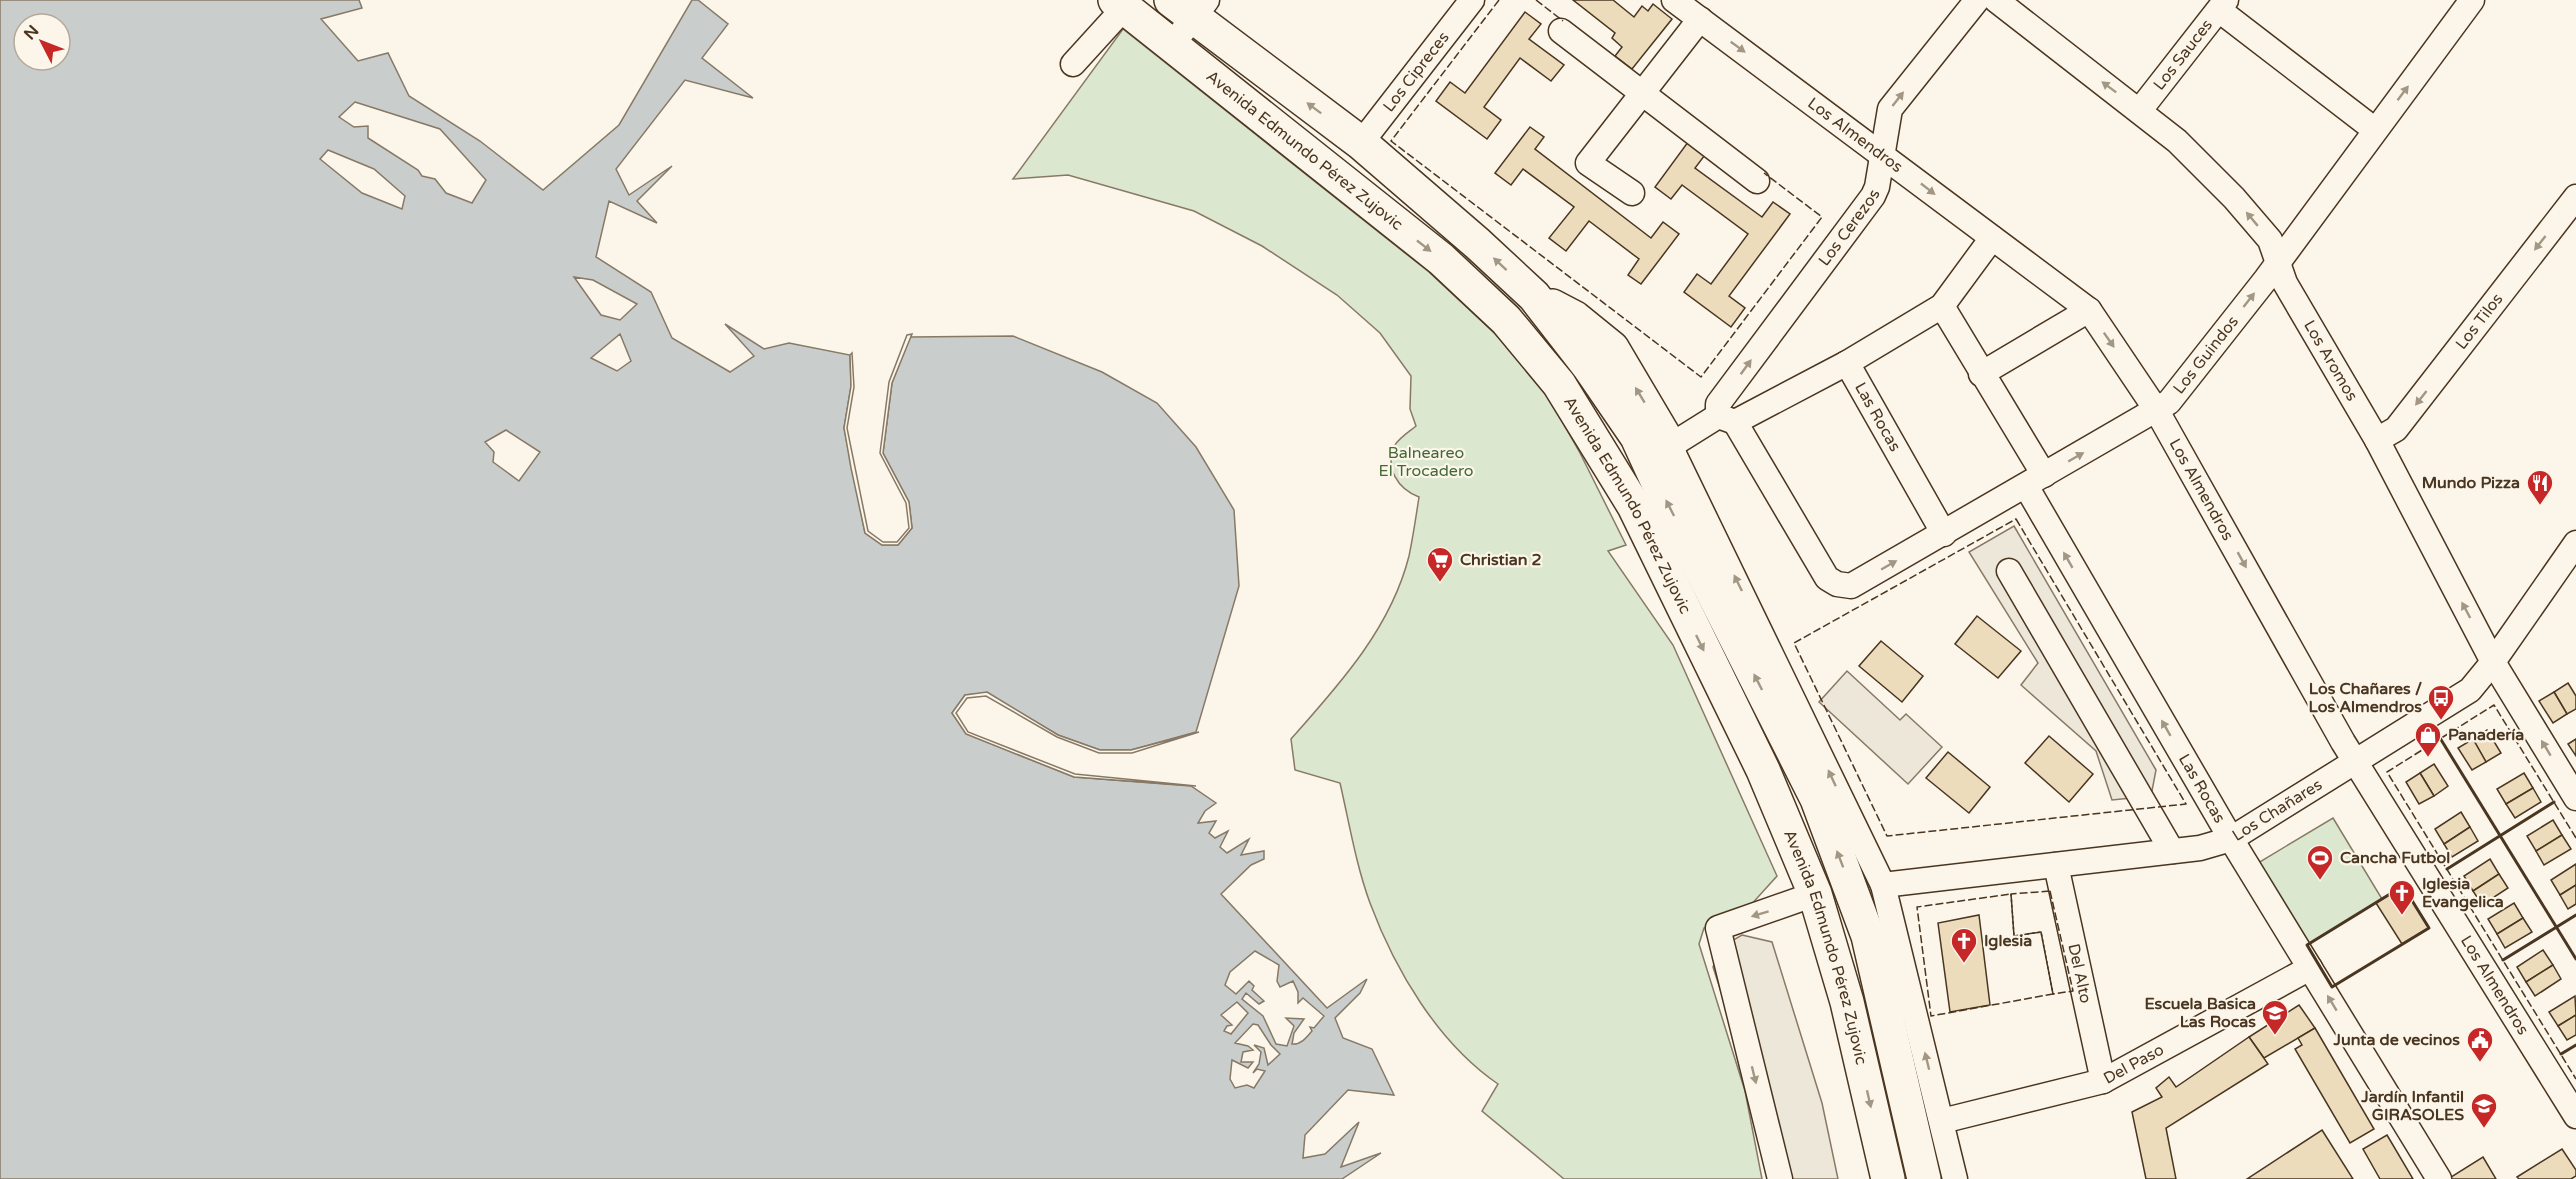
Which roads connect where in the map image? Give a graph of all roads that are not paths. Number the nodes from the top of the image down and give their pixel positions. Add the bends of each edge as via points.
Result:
1 (1472, 0) edge
2 (1674, 0) edge
3 (1977, 0) edge
4 (1996, 0) edge
5 (2472, 0) edge
6 (1120, 4) edge
7 (1184, 4) edge
8 (2222, 5) edge
9 (1700, 20) junction
10 (1561, 31) dead end
11 (1160, 38) junction
12 (1073, 64) dead end
13 (1644, 94) junction
14 (2140, 110) junction
15 (2375, 130) junction
16 (1361, 143) junction
17 (1883, 154) junction
18 (1757, 181) dead end
19 (1632, 193) dead end
20 (2576, 197) edge
21 (1992, 238) junction
22 (2277, 263) junction
23 (1534, 296) junction
24 (1942, 306) junction
25 (2089, 310) junction
26 (1847, 363) junction
27 (1981, 374) junction
28 (2157, 411) junction
29 (1726, 419) junction
30 (2377, 440) junction
31 (1670, 446) junction
32 (2035, 481) junction
33 (1944, 534) junction
34 (2576, 543) edge
35 (2567, 566) edge
36 (2009, 571) dead end
37 (2493, 662) junction
38 (2355, 761) junction
39 (2576, 798) edge
40 (2231, 839) junction
41 (2172, 851) junction
42 (2056, 865) junction
43 (1882, 885) junction
44 (1806, 898) junction
45 (2310, 968) junction
46 (1884, 1000) junction
47 (2103, 1081) junction
48 (2576, 1116) edge
49 (1942, 1121) junction
50 (1780, 1179) edge
51 (1888, 1179) edge
52 (1924, 1179) edge
53 (1955, 1179) edge
54 (2439, 1179) edge

1 - 16 street, Los Cipreces
2 - 9 street, Los Almendros
17 -> 3 street, Los Cerezos via 1890,109
14 -> 4 street, Los Aromos
15 -> 5 street, Los Guindos
6 - 11 highway, Avenida Edmundo Pérez Zujovic
6 - 12 street
7 - 11 street
16 -> 7 highway, Avenida Edmundo Pérez Zujovic
8 - 14 street, Los Sauces
8 - 15 street
9 - 13 street
9 -> 17 street, Los Almendros
10 - 13 street
11 -> 44 highway, Avenida Edmundo Pérez Zujovic via 1441,259 1506,320 1558,384 1634,506 1762,770
13 - 18 street
13 - 19 street via 1588,163
22 -> 14 street, Los Aromos via 2270,240 2234,198
15 - 22 street, Los Guindos
23 -> 16 highway, Avenida Edmundo Pérez Zujovic
17 -> 21 street, Los Almendros
29 -> 17 street, Los Cerezos via 1718,404 1873,196
20 -> 30 street, Los Tilos via 2396,429
21 - 24 street
21 - 25 street, Los Almendros
28 -> 22 street, Los Guindos via 2169,402
22 - 30 street, Los Aromos
31 -> 23 highway via 1612,348 1575,318
46 -> 23 highway, Avenida Edmundo Pérez Zujovic via 1868,936 1817,799 1637,437
24 - 26 street
24 - 27 street
25 - 27 street
25 -> 28 street, Los Almendros
26 - 29 street
26 - 33 street, Las Rocas
27 - 32 street
32 -> 28 street, Los Guindos
28 -> 38 street, Los Almendros
29 - 31 street
29 -> 33 street, Los Guindos via 1827,578 1837,585 1851,586
37 -> 30 street, Los Aromos
43 -> 31 street
32 - 33 street, Los Guindos
40 -> 32 street, Las Rocas
34 - 35 street, Los Chañares
35 - 37 street, Los Chañares
36 - 41 street
37 - 38 street, Los Chañares via 2470,690
39 -> 37 street, Los Aromos
38 - 40 street, Los Chañares
38 - 48 street, Los Almendros
40 - 41 street, Los Chañares
40 - 45 street, Las Rocas
41 - 42 street, Los Chañares
42 - 43 street, Los Chañares
42 - 47 street, Del Alto
49 -> 43 street
44 - 46 highway via 1828,896 1841,905 1866,981
44 -> 50 street via 1718,928
44 -> 51 highway, Avenida Edmundo Pérez Zujovic via 1847,1002
45 - 47 street, Del Paso
54 -> 45 street, Las Rocas
46 - 52 highway, Avenida Edmundo Pérez Zujovic
47 - 49 street, Del Paso
49 - 53 street

